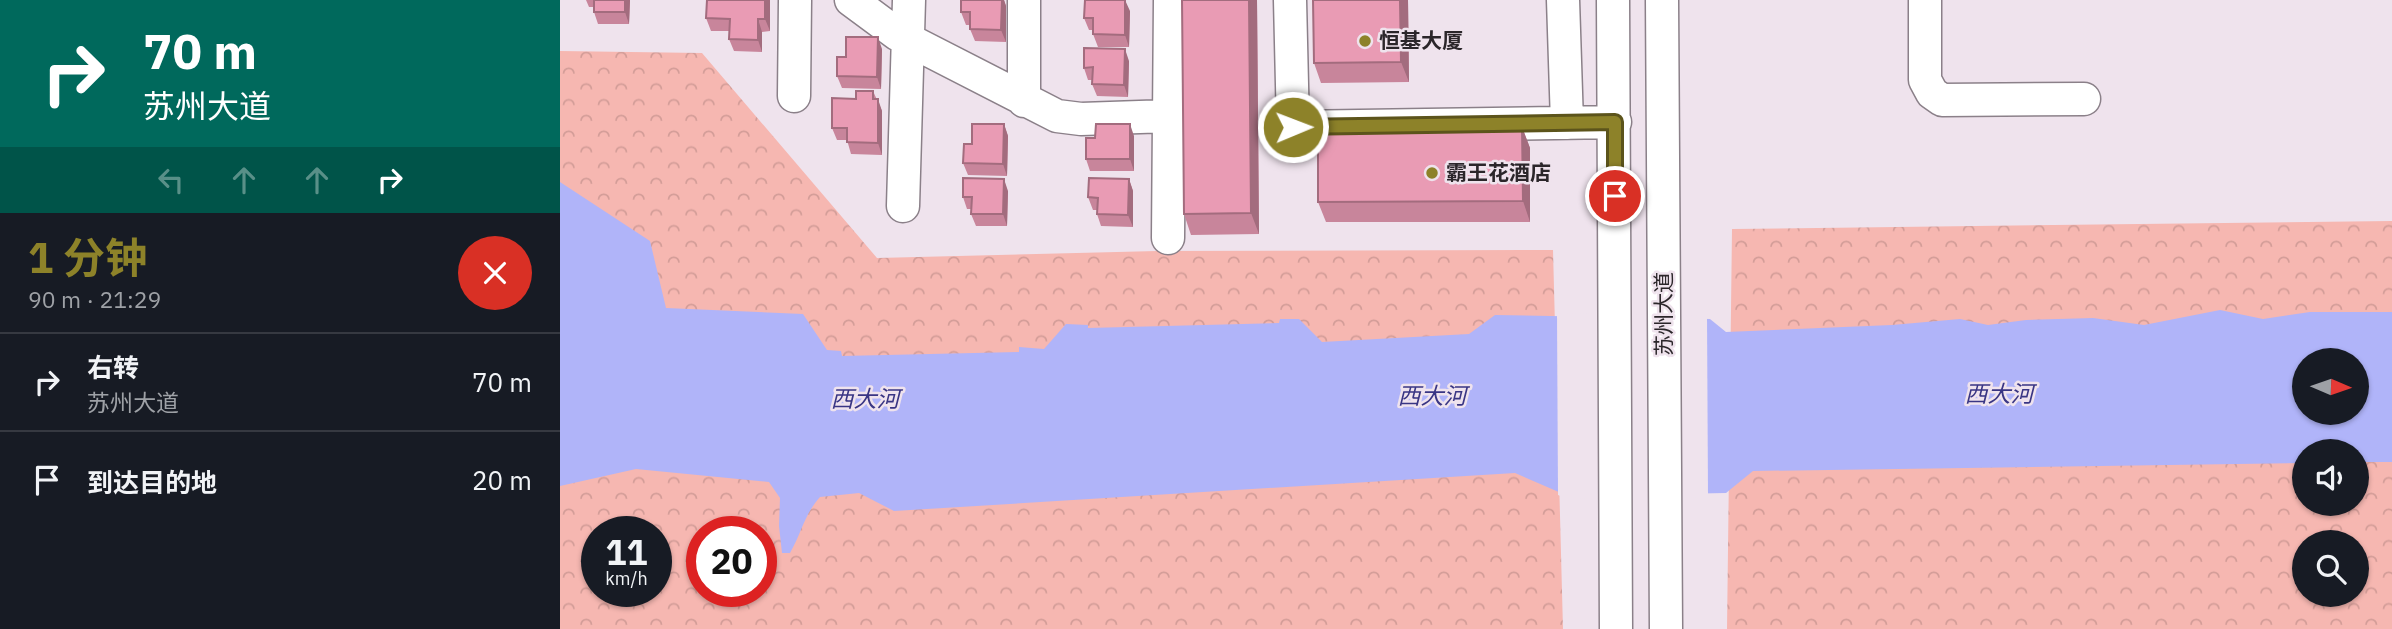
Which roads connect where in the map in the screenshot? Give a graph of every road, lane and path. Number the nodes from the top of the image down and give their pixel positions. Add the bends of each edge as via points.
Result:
1 (795, 0) edge
2 (851, 0) edge
3 (909, 0) edge
4 (1024, 0) edge
5 (1170, 0) edge
6 (1290, 0) edge
7 (1563, 0) edge
8 (1613, 0) edge
9 (1662, 0) edge
10 (1925, 0) edge
11 (909, 40) junction
12 (794, 96) dead end
13 (2084, 99) dead end
14 (1024, 101) junction
15 (1169, 116) junction
16 (1615, 122) junction
17 (1567, 123) junction
18 (903, 206) dead end
19 (1168, 238) dead end
20 (1616, 629) edge
21 (1665, 629) edge

1 - 12 street
2 - 11 street
3 - 11 street
4 - 14 street
5 - 15 street
6 - 17 street via 1293,127
7 - 17 street
8 - 16 street
9 - 21 street, 苏州大道
10 - 13 street via 1925,80 1942,100
11 - 14 street
11 - 18 street
14 - 15 street via 1057,116 1081,120
15 - 19 street
16 - 17 street
16 - 20 street

